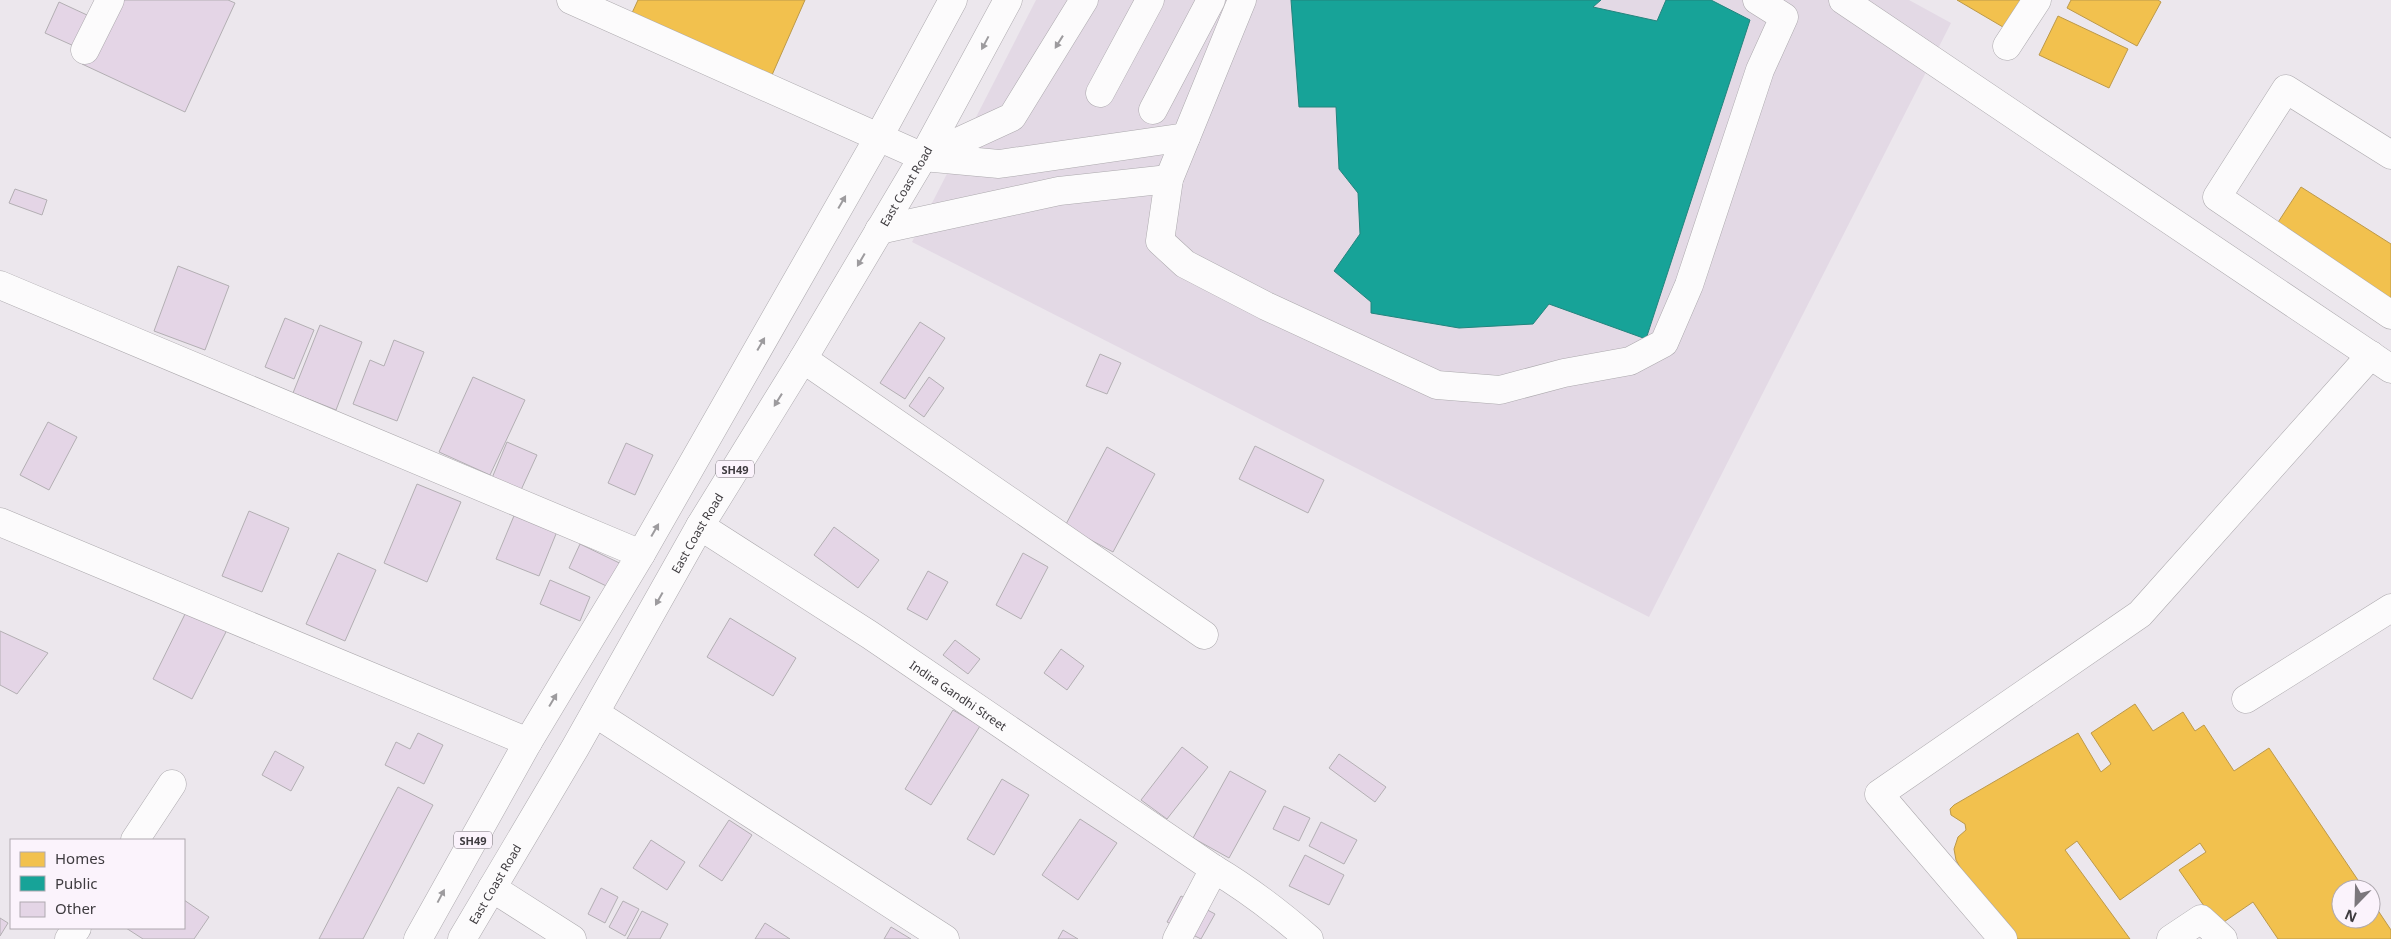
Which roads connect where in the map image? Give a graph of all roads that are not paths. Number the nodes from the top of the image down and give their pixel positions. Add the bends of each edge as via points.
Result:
1 (110, 0) edge
2 (571, 0) edge
3 (952, 0) edge
4 (1008, 0) edge
5 (1084, 0) edge
6 (1150, 0) edge
7 (1211, 0) edge
8 (1242, 0) edge
9 (1757, 0) edge
10 (1843, 0) edge
11 (2037, 0) edge
12 (1789, 8) edge
13 (2007, 46) dead end
14 (85, 50) dead end
15 (1100, 93) dead end
16 (1153, 110) dead end
17 (1186, 137) junction
18 (879, 138) junction
19 (2391, 155) edge
20 (924, 158) junction
21 (1168, 178) junction
22 (879, 230) junction
23 (0, 285) edge
24 (2391, 315) edge
25 (803, 360) junction
26 (2381, 362) edge
27 (0, 522) edge
28 (700, 526) junction
29 (641, 554) junction
30 (2391, 608) edge
31 (1204, 635) dead end
32 (2246, 699) dead end
33 (595, 713) junction
34 (528, 742) junction
35 (172, 784) dead end
36 (136, 839) edge
37 (1214, 869) junction
38 (492, 888) junction
39 (418, 939) edge
40 (462, 939) edge
41 (572, 939) edge
42 (945, 939) edge
43 (1177, 939) edge
44 (1309, 939) edge
45 (2003, 939) edge
46 (2171, 939) edge
47 (2223, 939) edge

1 - 14 street
2 - 18 street
3 - 18 street, SH49
4 -> 20 street, East Coast Road / SH49
5 -> 20 street via 1012,117
6 - 15 street
7 - 16 street
8 - 17 street
9 - 12 street
10 - 26 street
11 - 13 street
12 - 21 street via 1760,70 1689,285 1664,343 1630,361 1564,372 1500,390 1437,385 1266,306 1185,264 1160,241
17 - 20 street via 999,164
17 - 21 street
18 - 20 street
29 -> 18 street, SH49
19 - 24 street via 2286,89 2217,197
20 - 22 street, East Coast Road / SH49
21 - 22 street via 1058,191
22 -> 25 street, East Coast Road / SH49
23 - 29 street
25 -> 28 street, East Coast Road / SH49
25 - 31 street
26 - 45 street via 2140,614 1879,794
27 - 34 street
28 -> 33 street, East Coast Road / SH49
28 - 37 street, Indira Gandhi Street via 878,640
34 -> 29 street, SH49
30 - 32 street
33 - 38 street, East Coast Road / SH49
33 - 42 street
39 -> 34 street, SH49
35 - 36 street
37 - 43 street
37 - 44 street, Indira Gandhi Street via 1240,884
38 - 40 street, East Coast Road / SH49
38 - 41 street
46 - 47 street via 2201,919

